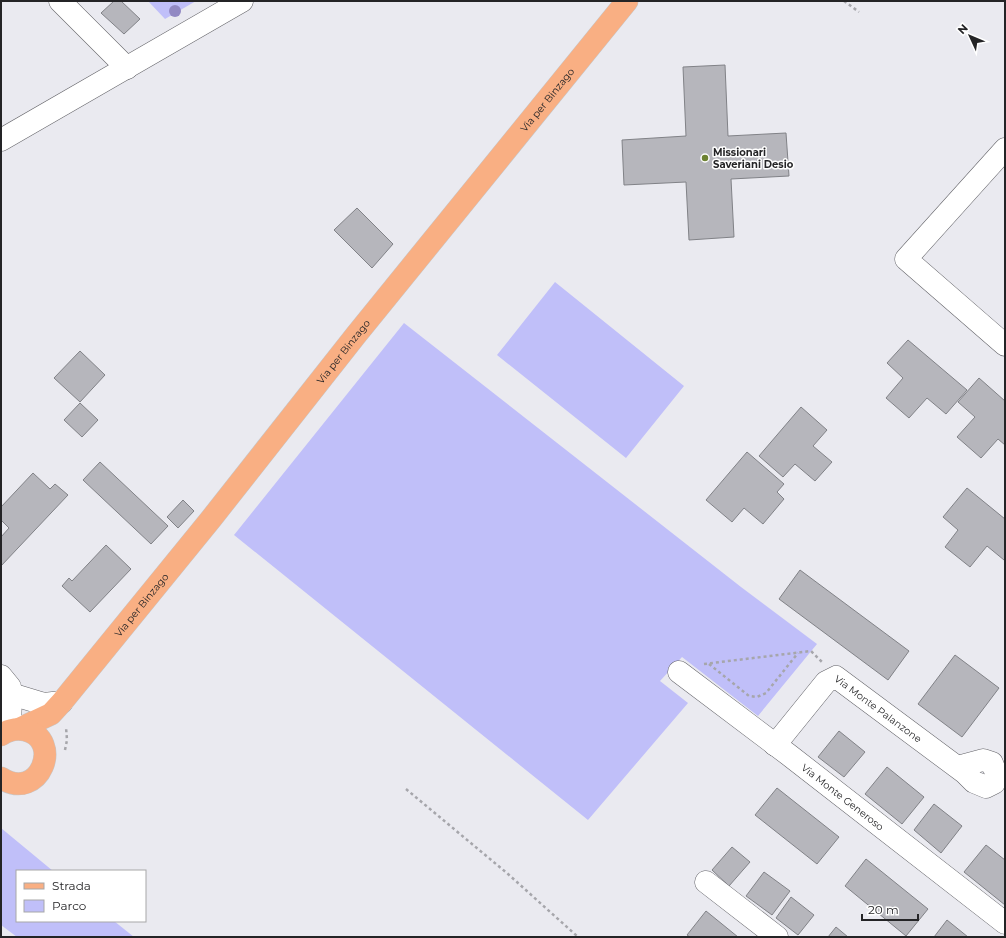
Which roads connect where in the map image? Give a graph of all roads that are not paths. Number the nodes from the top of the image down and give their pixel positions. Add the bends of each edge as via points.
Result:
1 (60, 1) edge
2 (242, 1) edge
3 (626, 1) edge
4 (127, 68) junction
5 (1, 140) edge
6 (1005, 149) edge
7 (1005, 345) edge
8 (681, 674) road end
9 (6, 685) edge
10 (57, 708) junction
11 (10, 731) edge
12 (41, 742) junction
13 (775, 745) junction
14 (957, 767) dead end
15 (6, 784) edge
16 (706, 882) dead end
17 (1005, 923) edge
18 (777, 937) edge

1 - 4 street
2 - 4 street
3 - 10 main road, Via per Binzago
4 - 5 street
6 - 7 street via 906,259
8 - 13 street, Via Monte Generoso
9 - 10 street
9 - 11 street
10 - 11 main road, Via per Binzago
10 - 12 main road, Via per Binzago
11 - 12 main road via 32,733
12 - 15 main road, Via per Binzago via 45,756 44,764 36,776 30,781
13 - 14 street, Via Monte Palanzone via 826,682 836,677
13 - 17 street, Via Monte Generoso
16 - 18 street

